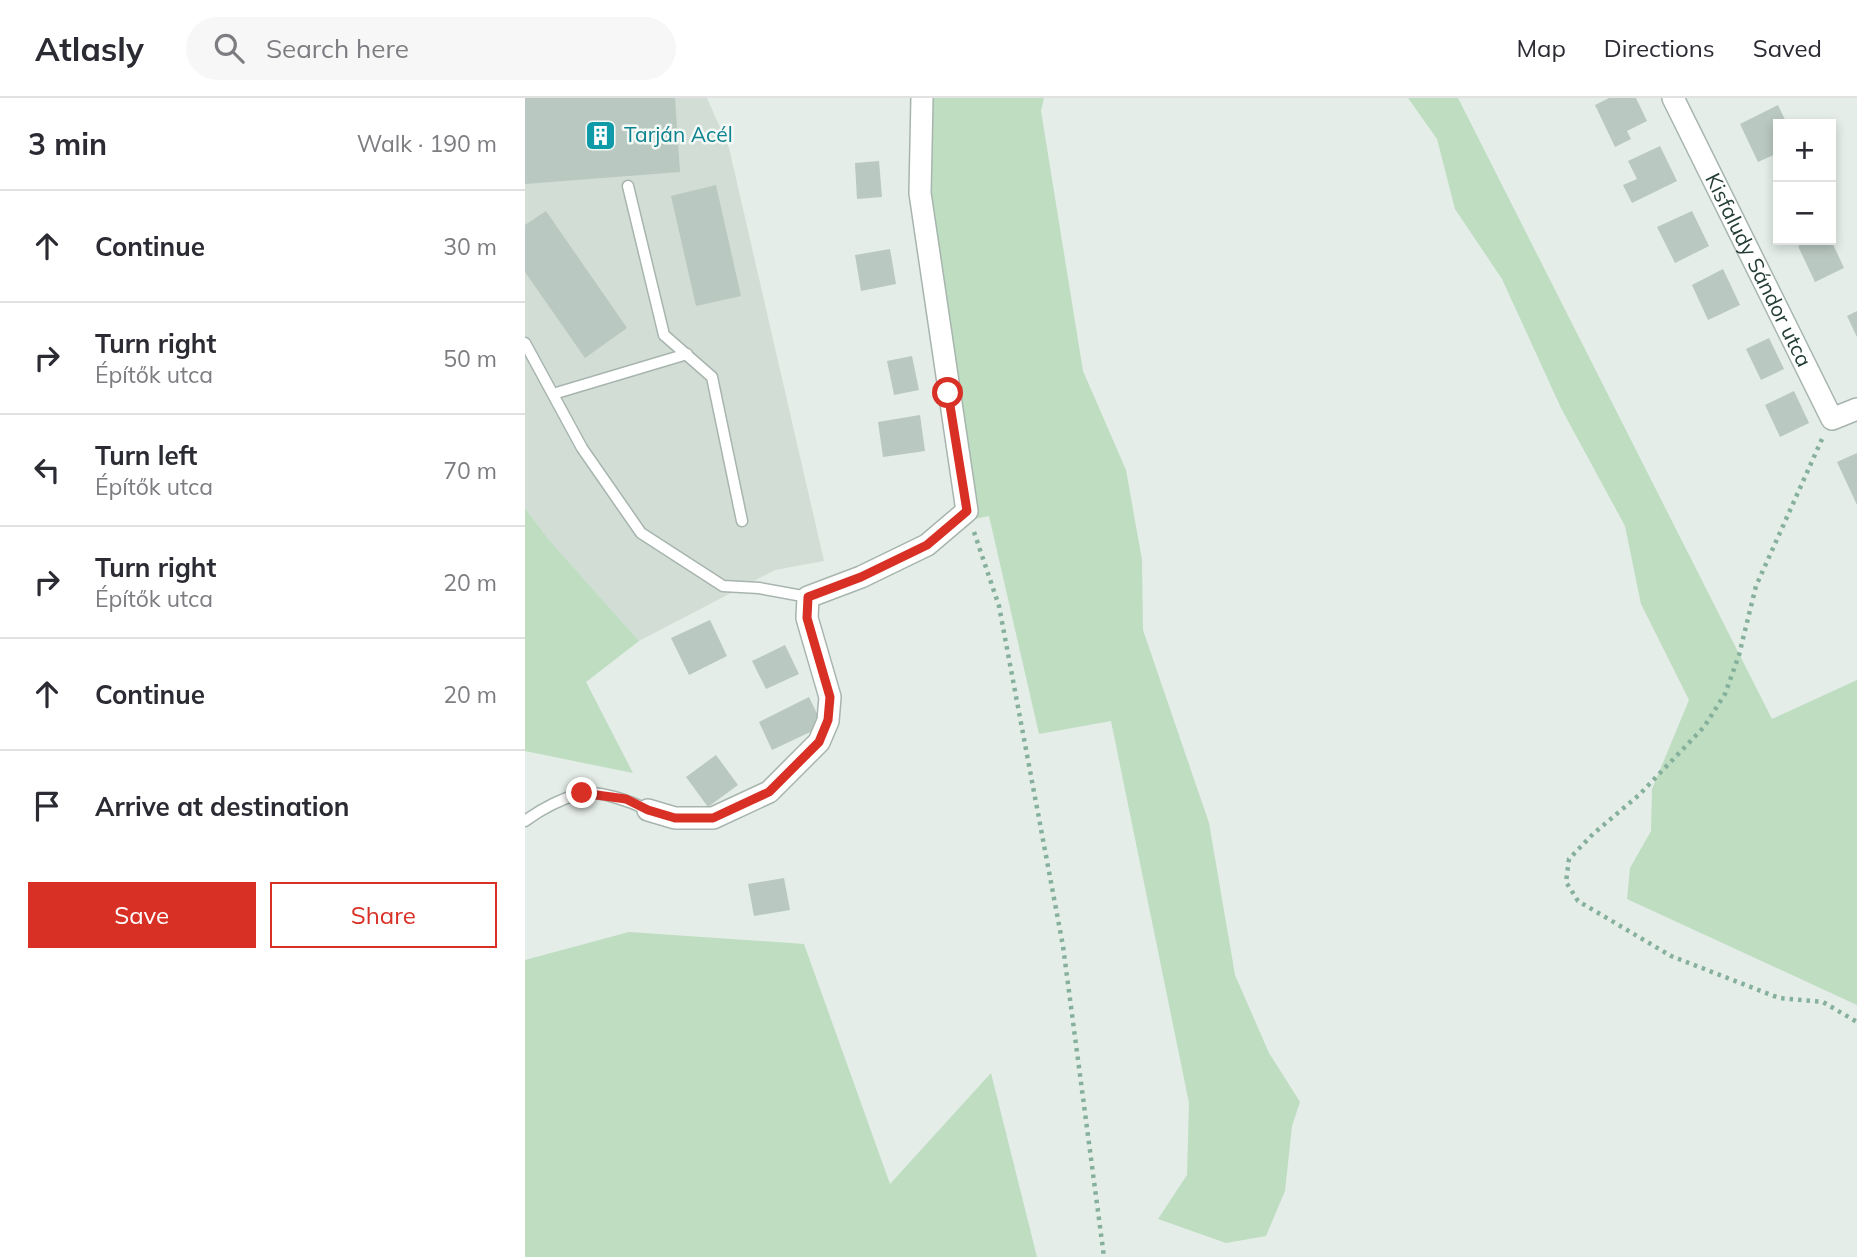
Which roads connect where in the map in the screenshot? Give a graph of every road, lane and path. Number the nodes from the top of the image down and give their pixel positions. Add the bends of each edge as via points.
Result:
1 (922, 98) edge
2 (1673, 98) edge
3 (628, 186) dead end
4 (525, 343) edge
5 (687, 354) junction
6 (553, 394) junction
7 (1857, 409) edge
8 (1832, 419) junction
9 (967, 511) junction
10 (742, 521) dead end
11 (808, 597) junction
12 (648, 810) joint
13 (525, 821) edge
14 (1857, 1022) edge
15 (1104, 1257) edge

1 - 9 street via 920,193
2 - 8 street, Kisfaludy Sándor utca
3 - 5 lane via 664,335
4 - 6 lane
5 - 6 lane
5 - 10 lane via 712,377
6 - 11 lane via 582,448 641,533 723,586
7 - 8 street
8 - 14 path via 1756,586 1725,694 1705,727 1569,859 1566,882 1579,901 1671,956 1779,998 1823,1002
9 - 11 street via 927,545
9 - 15 path via 999,606 1063,946
11 - 12 street via 807,618 830,697 828,720 819,742 769,792 713,818 675,818
12 - 13 lane via 626,799 582,793

